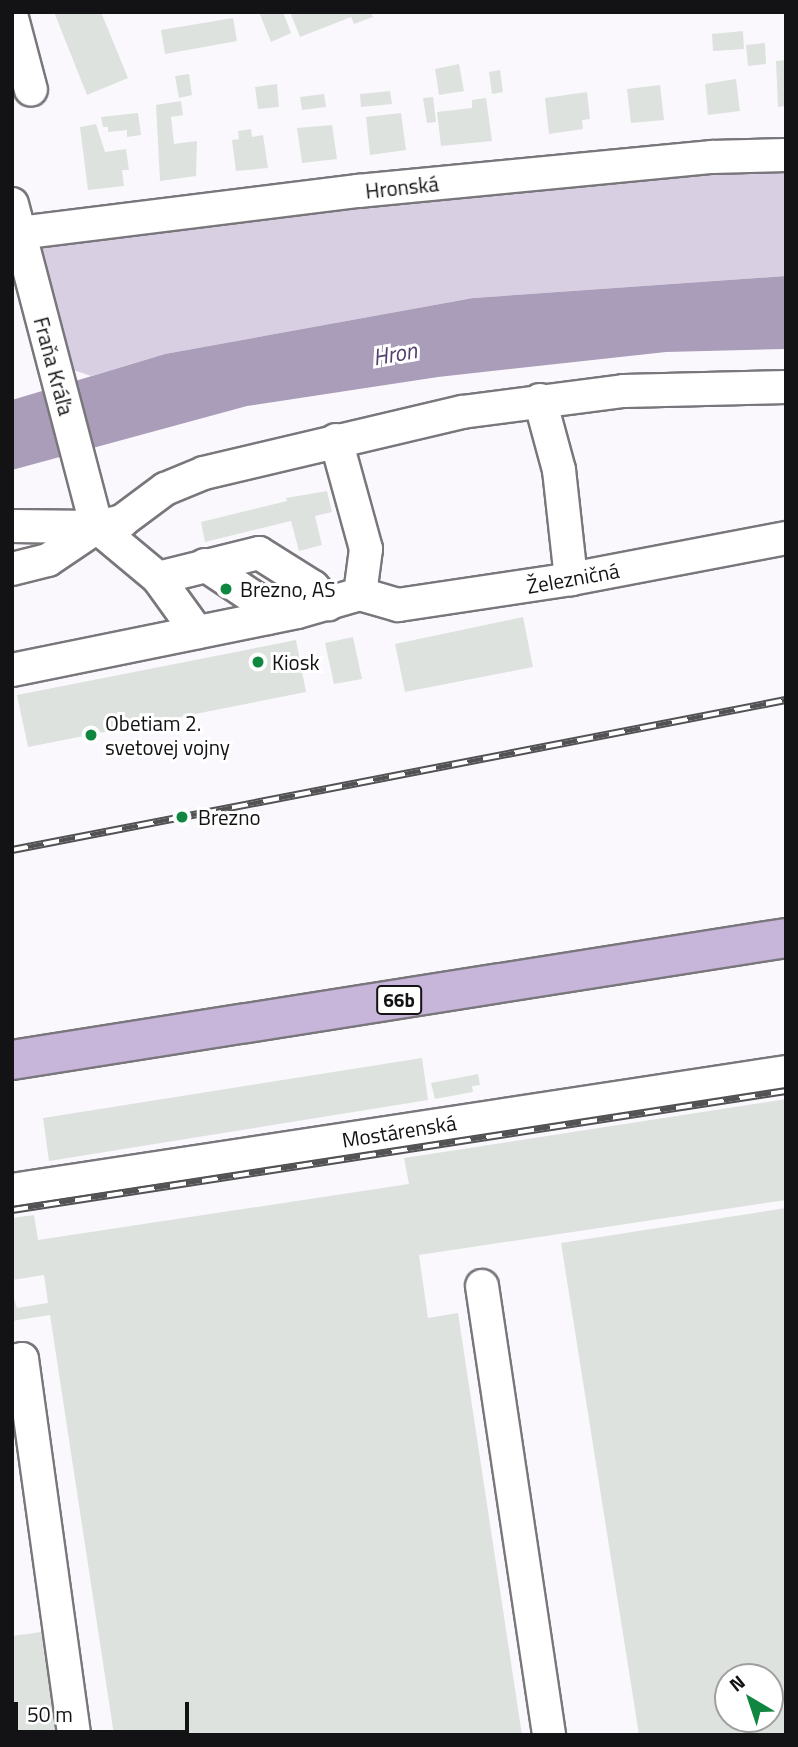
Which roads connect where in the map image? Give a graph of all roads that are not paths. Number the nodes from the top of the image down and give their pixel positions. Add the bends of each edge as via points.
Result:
1 (12, 18) edge
2 (31, 90) dead end
3 (786, 155) edge
4 (16, 219) edge
5 (786, 387) edge
6 (540, 400) junction
7 (336, 440) junction
8 (12, 526) edge
9 (97, 527) junction
10 (786, 538) edge
11 (194, 568) junction
12 (12, 569) edge
13 (571, 579) junction
14 (360, 594) junction
15 (328, 604) junction
16 (268, 618) junction
17 (197, 632) junction
18 (12, 670) edge
19 (786, 939) edge
20 (12, 1060) edge
21 (786, 1072) edge
22 (12, 1189) edge
23 (482, 1286) dead end
24 (12, 1361) edge
25 (74, 1735) edge
26 (549, 1735) edge

1 - 2 street
3 - 4 street, Hronská via 712,157
4 - 9 street, Fraňa Kráľa
5 - 6 street via 624,391
6 - 7 street
6 - 13 street via 559,470
7 - 9 street via 177,483 122,521
7 - 14 street via 366,549
8 - 9 street
9 - 11 street
9 - 12 street via 48,560
10 - 13 street, Železničná
11 - 15 street via 259,553 313,587
11 - 16 street via 230,606
11 - 16 street via 286,594
11 - 17 street
13 - 14 street, Železničná via 398,605
14 - 15 street
15 - 16 street
16 - 17 street
17 - 18 street
19 - 20 main road, 66b
21 - 22 street, Mostárenská
23 - 26 street
24 - 25 street via 22,1359

